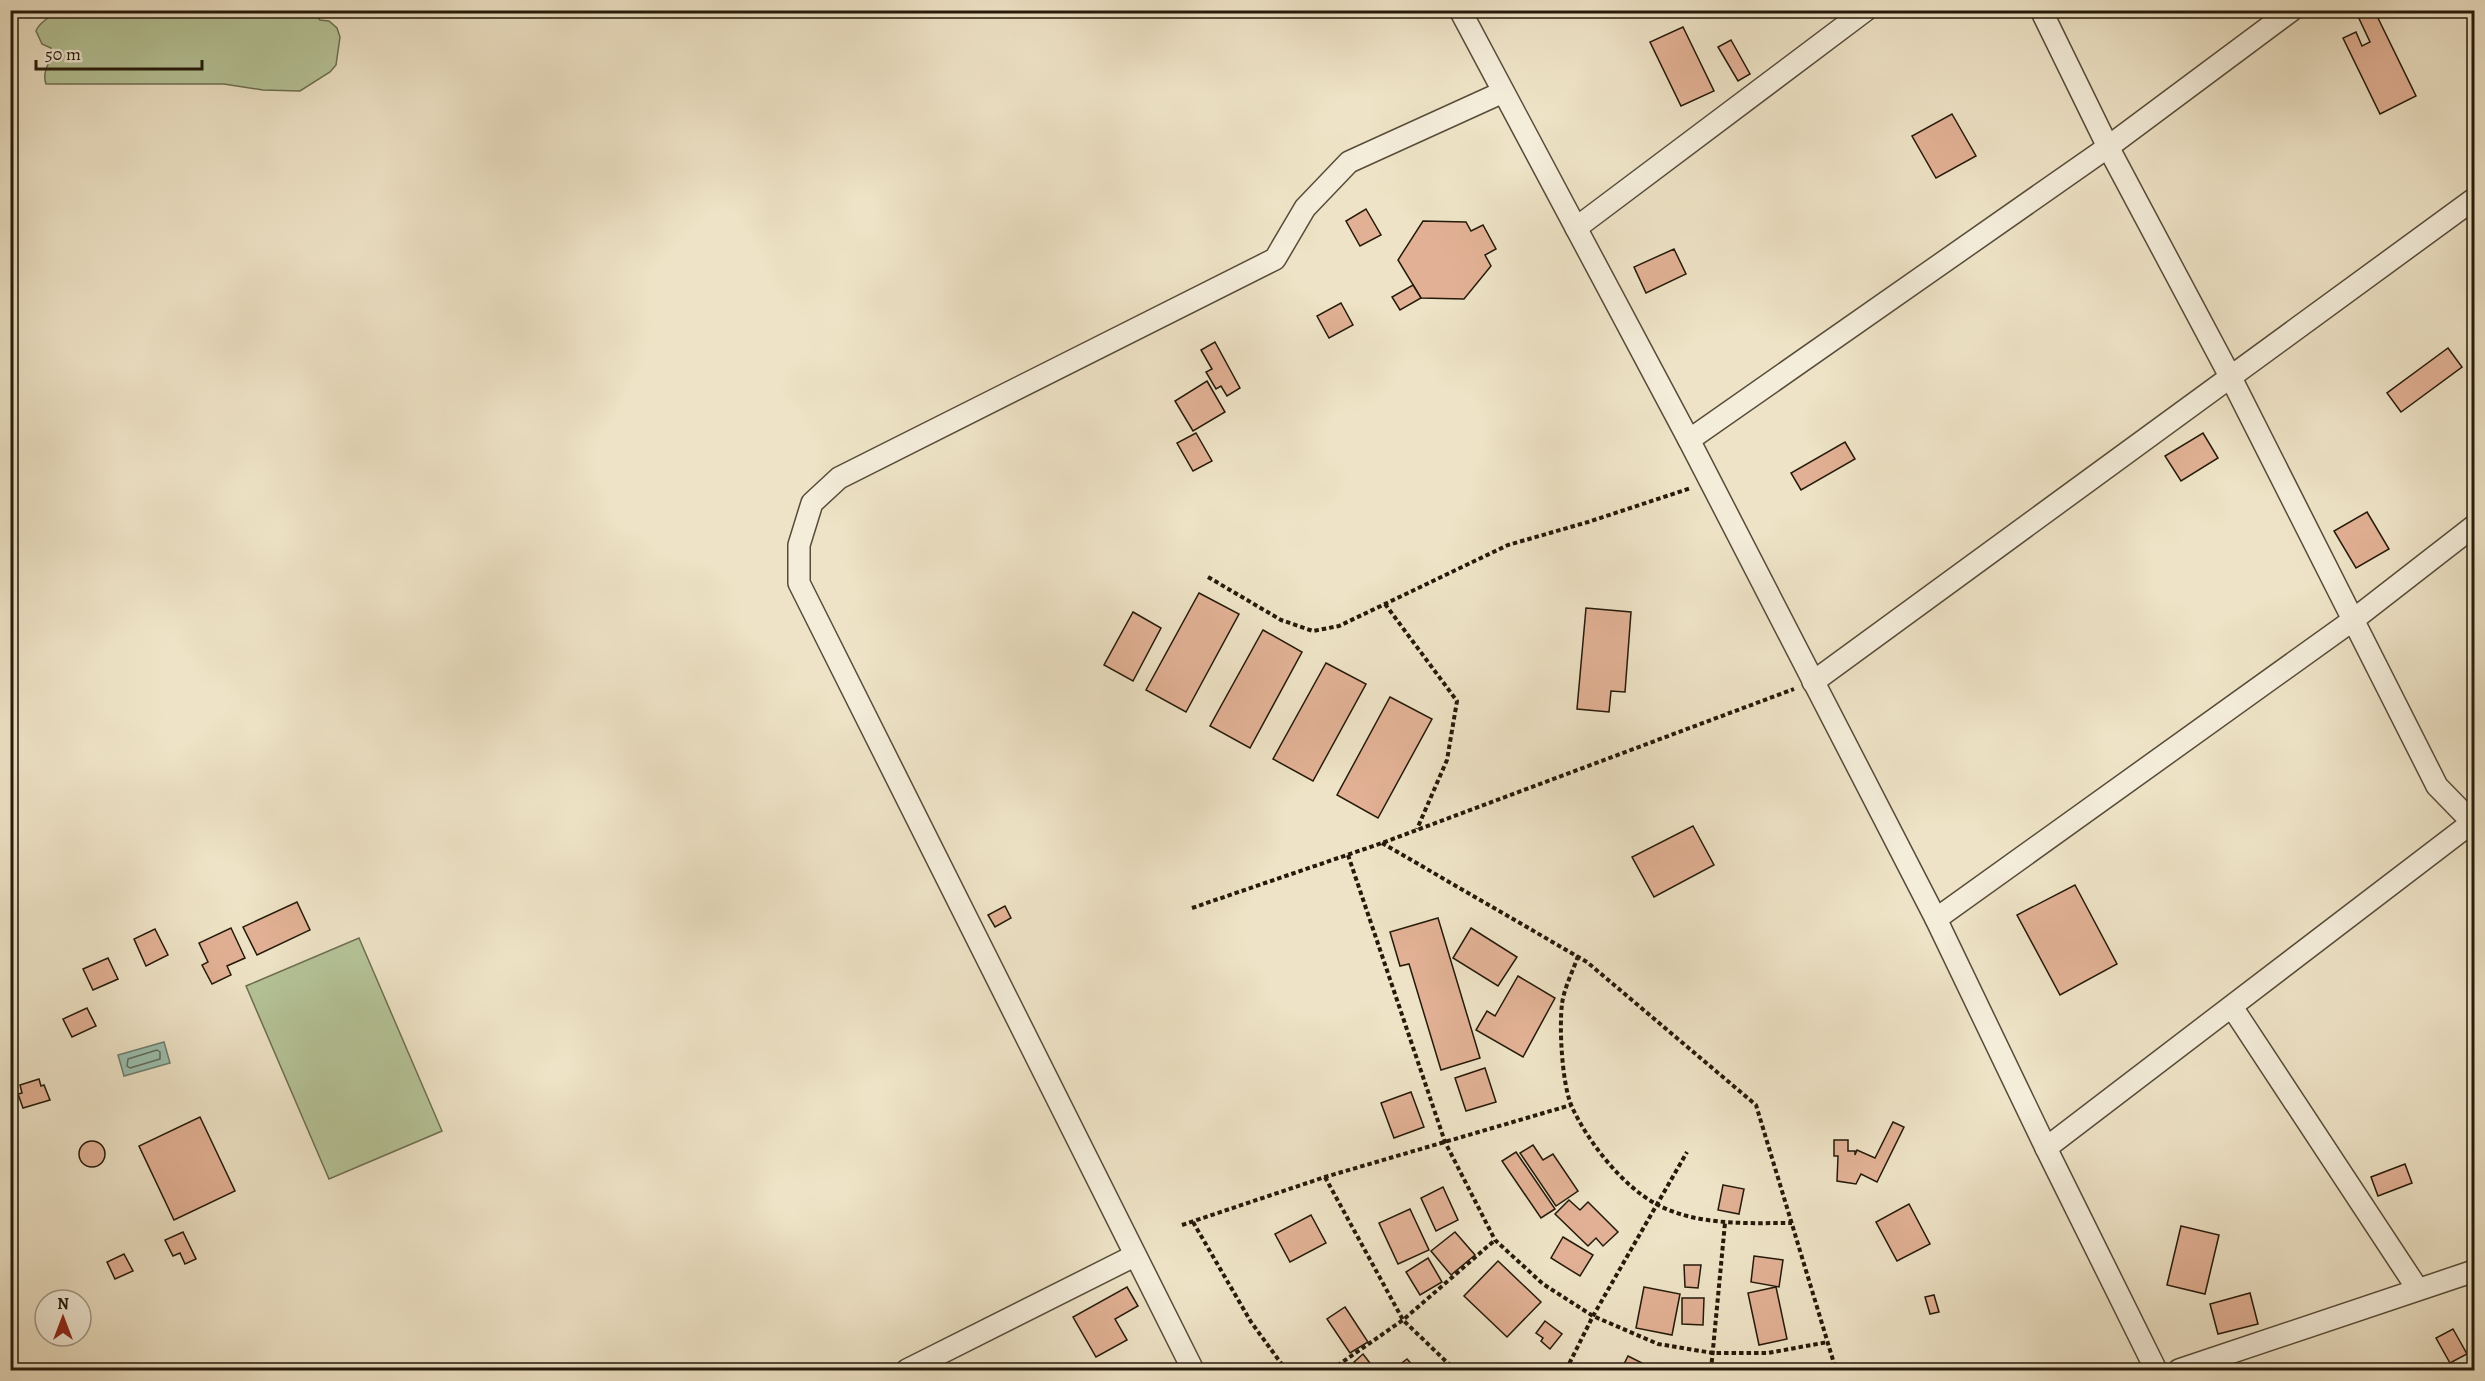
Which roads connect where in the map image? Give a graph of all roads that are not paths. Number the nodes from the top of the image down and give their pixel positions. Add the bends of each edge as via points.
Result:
1 (1460, 10) edge
2 (1866, 10) edge
3 (2041, 10) edge
4 (2292, 10) edge
5 (1503, 92) junction
6 (2108, 147) junction
7 (2475, 199) edge
8 (1576, 228) junction
9 (2231, 378) junction
10 (1689, 440) junction
11 (2475, 526) edge
12 (2353, 620) junction
13 (1813, 682) junction
14 (2474, 822) edge
15 (1936, 919) junction
16 (2232, 1007) junction
17 (2046, 1148) junction
18 (1134, 1256) junction
19 (2475, 1270) edge
20 (2417, 1288) junction
21 (907, 1371) edge
22 (1193, 1371) edge
23 (2156, 1371) edge
24 (2179, 1371) edge

1 - 5 street
2 - 8 street
3 - 6 street
4 - 6 street
5 - 8 street
5 - 18 street via 1349,162 1305,208 1275,259 839,478 812,503 802,534 799,583
6 - 9 street
6 - 10 street
7 - 9 street
8 - 10 street
9 - 12 street
9 - 13 street
10 - 13 street
11 - 12 street
12 - 14 street via 2437,786
12 - 15 street
13 - 15 street
14 - 16 street
15 - 17 street
16 - 17 street
16 - 20 street
17 - 23 street
18 - 21 street
18 - 22 street
19 - 20 street
20 - 24 street

